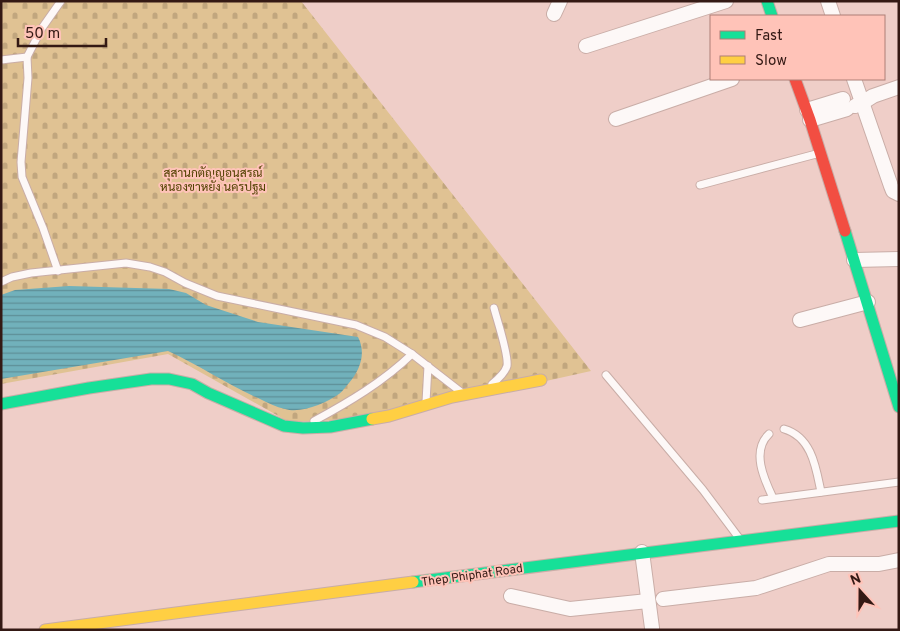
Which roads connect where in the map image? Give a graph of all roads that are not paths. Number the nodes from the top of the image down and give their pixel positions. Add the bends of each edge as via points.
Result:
1 (61, 1) edge
2 (726, 1) edge
3 (767, 1) edge
4 (772, 15) edge
5 (586, 46) dead end
6 (27, 56) junction
7 (1, 60) edge
8 (729, 80) edge
9 (795, 80) edge
10 (854, 80) edge
11 (899, 87) edge
12 (856, 101) junction
13 (808, 115) junction
14 (616, 119) dead end
15 (820, 153) junction
16 (700, 185) dead end
17 (899, 194) edge
18 (899, 258) edge
19 (854, 260) junction
20 (58, 271) junction
21 (1, 282) edge
22 (868, 302) junction
23 (494, 308) dead end
24 (800, 320) dead end
25 (412, 354) junction
26 (428, 366) junction
27 (606, 375) dead end
28 (541, 380) dead end
29 (479, 393) junction
30 (465, 395) junction
31 (1, 404) edge
32 (426, 405) junction
33 (899, 407) edge
34 (303, 428) junction
35 (784, 429) dead end
36 (769, 434) dead end
37 (899, 482) edge
38 (821, 492) junction
39 (773, 498) junction
40 (762, 500) dead end
41 (899, 522) edge
42 (740, 540) junction
43 (642, 552) junction
44 (899, 560) edge
45 (511, 596) dead end
46 (663, 599) dead end
47 (648, 601) junction
48 (652, 628) dead end
49 (45, 630) edge

1 - 6 lane
2 - 5 street
3 - 4 street
6 - 7 lane
6 - 20 lane via 22,177
8 - 14 street
9 - 13 street
10 - 12 street
11 - 12 street
12 - 13 street
12 - 17 street via 893,192
13 - 15 street
15 - 16 lane
15 - 19 street
18 - 19 street
19 - 22 street
20 - 21 lane via 12,277
20 - 25 lane via 126,263 150,267 217,296 356,325
22 - 24 street
22 - 33 street
23 - 29 lane via 507,366 498,380
25 - 26 lane
25 - 34 lane via 392,373 354,399
26 - 30 lane
26 - 32 lane
27 - 42 lane via 703,490
28 - 29 street
29 - 30 street
30 - 32 street
31 - 34 street via 89,388 169,379 192,384 284,426
32 - 34 street via 389,416 330,427
35 - 38 lane via 804,441 812,455
36 - 39 lane via 761,448 760,460
37 - 38 lane
38 - 39 lane
39 - 40 lane
41 - 42 street, Thep Phiphat Road
42 - 43 street, Thep Phiphat Road
43 - 47 street
43 - 49 street, Thep Phiphat Road
44 - 46 street via 879,564 829,564 756,588
45 - 47 street via 570,609
47 - 48 street

